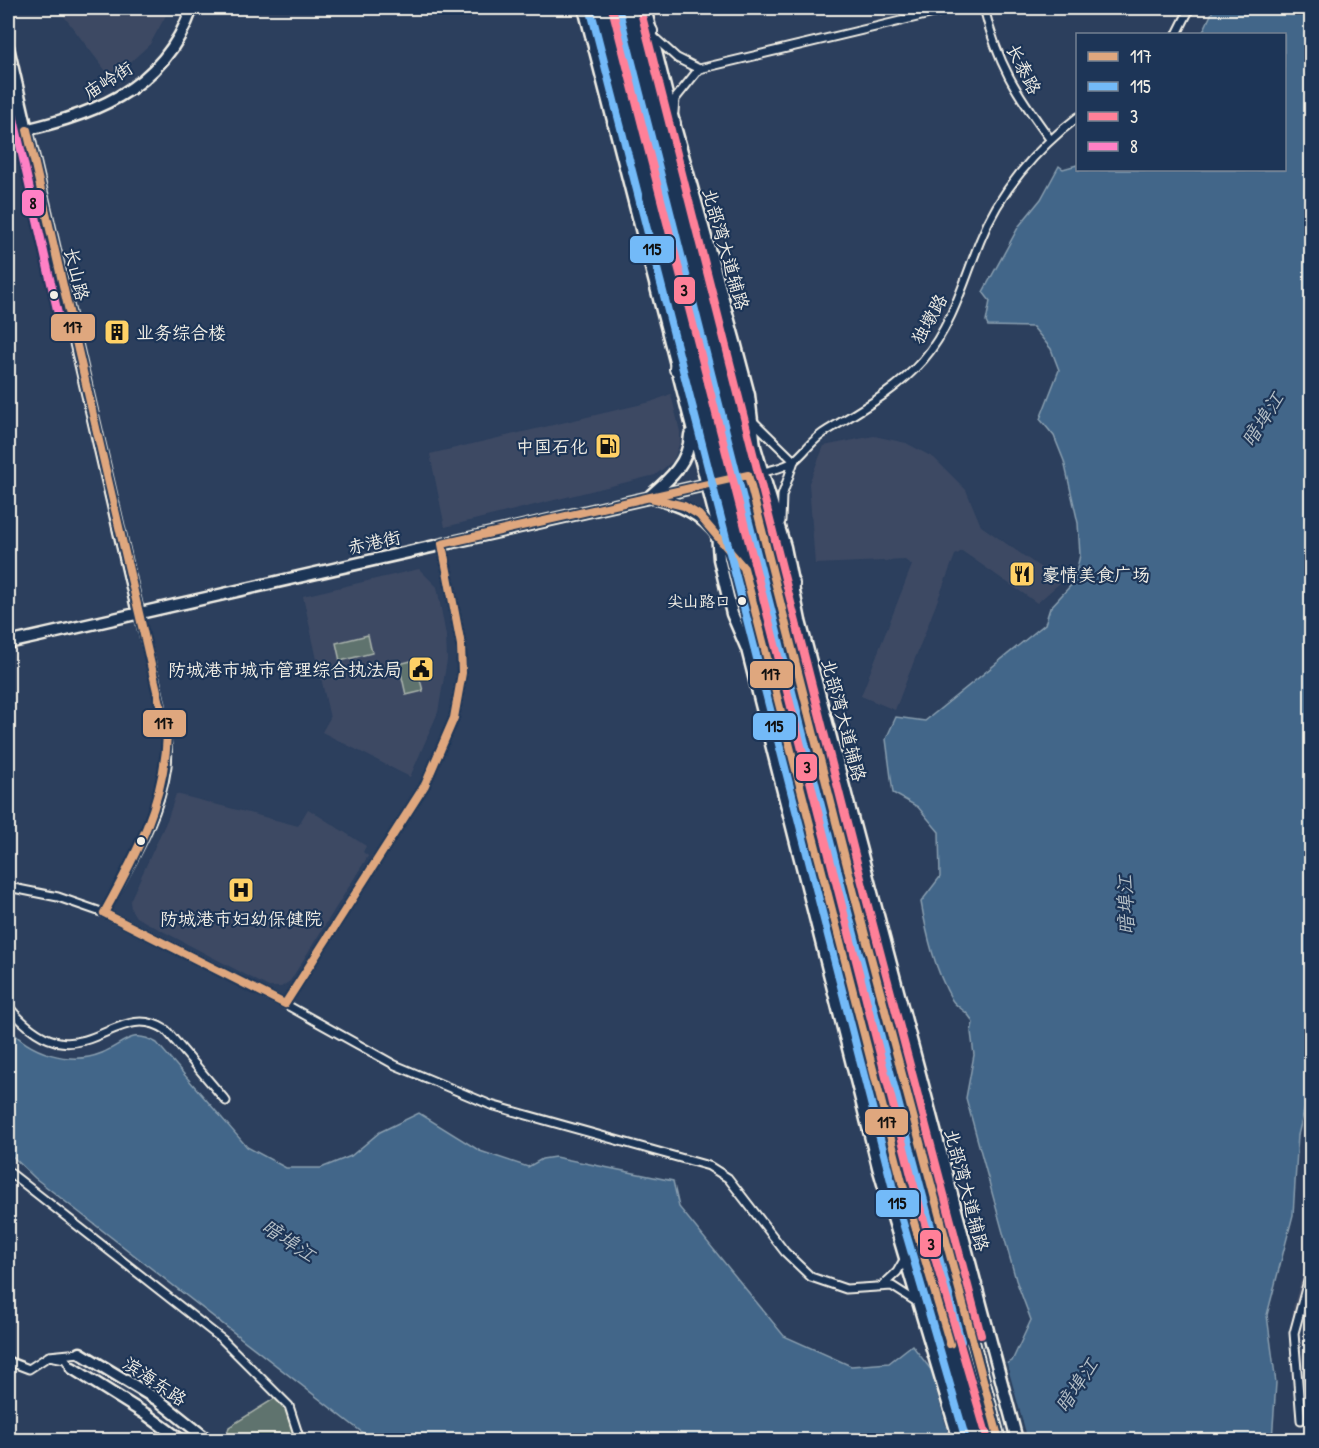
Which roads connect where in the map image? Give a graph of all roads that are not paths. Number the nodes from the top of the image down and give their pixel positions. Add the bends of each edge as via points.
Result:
1 (192, 8) edge
2 (584, 8) edge
3 (599, 8) edge
4 (629, 8) edge
5 (636, 8) edge
6 (645, 8) edge
7 (955, 8) edge
8 (984, 8) edge
9 (1191, 8) edge
10 (651, 31) junction
11 (1178, 33) edge
12 (8, 47) edge
13 (595, 49) junction
14 (699, 69) junction
15 (1076, 118) edge
16 (614, 123) junction
17 (674, 123) junction
18 (27, 130) junction
19 (8, 134) edge
20 (1050, 139) junction
21 (671, 173) junction
22 (644, 175) junction
23 (681, 321) junction
24 (676, 369) junction
25 (721, 370) junction
26 (749, 415) junction
27 (691, 426) junction
28 (741, 451) junction
29 (794, 461) junction
30 (761, 472) junction
31 (748, 475) junction
32 (722, 481) junction
33 (706, 485) junction
34 (649, 498) junction
35 (728, 505) junction
36 (719, 537) junction
37 (442, 544) junction
38 (785, 547) junction
39 (744, 568) junction
40 (793, 583) junction
41 (138, 613) junction
42 (789, 638) junction
43 (8, 643) edge
44 (8, 887) edge
45 (104, 913) junction
46 (285, 1004) junction
47 (8, 1006) edge
48 (226, 1101) dead end
49 (8, 1171) edge
50 (905, 1257) junction
51 (1311, 1266) edge
52 (882, 1286) junction
53 (921, 1306) junction
54 (80, 1353) joint
55 (49, 1356) junction
56 (8, 1361) edge
57 (72, 1368) joint
58 (1301, 1420) dead end
59 (181, 1440) edge
60 (208, 1440) edge
61 (300, 1440) edge
62 (959, 1440) edge
63 (977, 1440) edge
64 (999, 1440) edge
65 (1017, 1440) edge

1 - 18 main road, 庙岭街 via 174,45 133,88 78,117
2 - 13 main road
3 - 13 highway
3 - 22 highway
4 - 21 highway
5 - 10 highway
6 - 10 main road, 北部湾大道辅路
7 - 14 street
8 - 20 street, 长泰路 via 1006,76
9 - 11 street
10 - 14 street via 676,58
10 - 17 main road, 北部湾大道辅路
12 - 18 main road, 长山路
13 - 16 main road
14 - 17 street via 675,99
15 - 20 street, 独墩路
16 - 22 highway
16 - 24 main road
17 - 21 highway
17 - 26 main road, 北部湾大道辅路 via 735,342
18 - 19 main road, 庙岭街
18 - 41 main road, 长山路
20 - 29 street, 独墩路 via 1001,201 980,239 944,327 924,359 902,382 812,440
21 - 25 highway
22 - 23 highway
23 - 24 highway
23 - 32 highway
24 - 27 main road
25 - 26 highway
25 - 28 highway
26 - 28 highway
26 - 29 street
26 - 30 main road, 北部湾大道辅路
27 - 33 main road
27 - 34 main road via 685,459
28 - 31 highway
29 - 30 street, 独墩路
29 - 38 street via 780,514
30 - 31 street, 独墩路
30 - 38 main road, 北部湾大道辅路
31 - 32 main road, 赤港街
31 - 42 highway
32 - 33 main road, 赤港街
32 - 35 highway
33 - 34 main road, 赤港街
33 - 36 main road
34 - 36 main road via 684,506 699,515
34 - 37 main road, 赤港街
35 - 36 highway
35 - 39 highway
36 - 39 highway
36 - 50 main road via 719,559 732,614 747,649 873,1146
37 - 41 main road, 赤港街
37 - 46 street via 461,645 462,673 454,718 425,785
38 - 40 main road, 北部湾大道辅路
39 - 63 highway via 902,1182
40 - 42 highway
40 - 65 main road, 北部湾大道辅路
41 - 43 main road, 赤港街
41 - 45 street via 166,734 168,764 152,822
42 - 64 highway
44 - 45 street via 58,897
45 - 46 street
46 - 52 street via 394,1065 491,1105 709,1166 728,1178 785,1251 811,1277 846,1289
47 - 48 street via 41,1036 71,1044 136,1020 158,1025
49 - 61 street via 223,1340 289,1406
50 - 52 street via 897,1272
50 - 53 main road
51 - 58 street via 1294,1333
52 - 53 street via 899,1290
53 - 62 main road
54 - 55 street
54 - 60 main road, 滨海东路 via 158,1400
55 - 56 street via 29,1369
55 - 57 street via 65,1359
57 - 59 main road, 滨海东路

